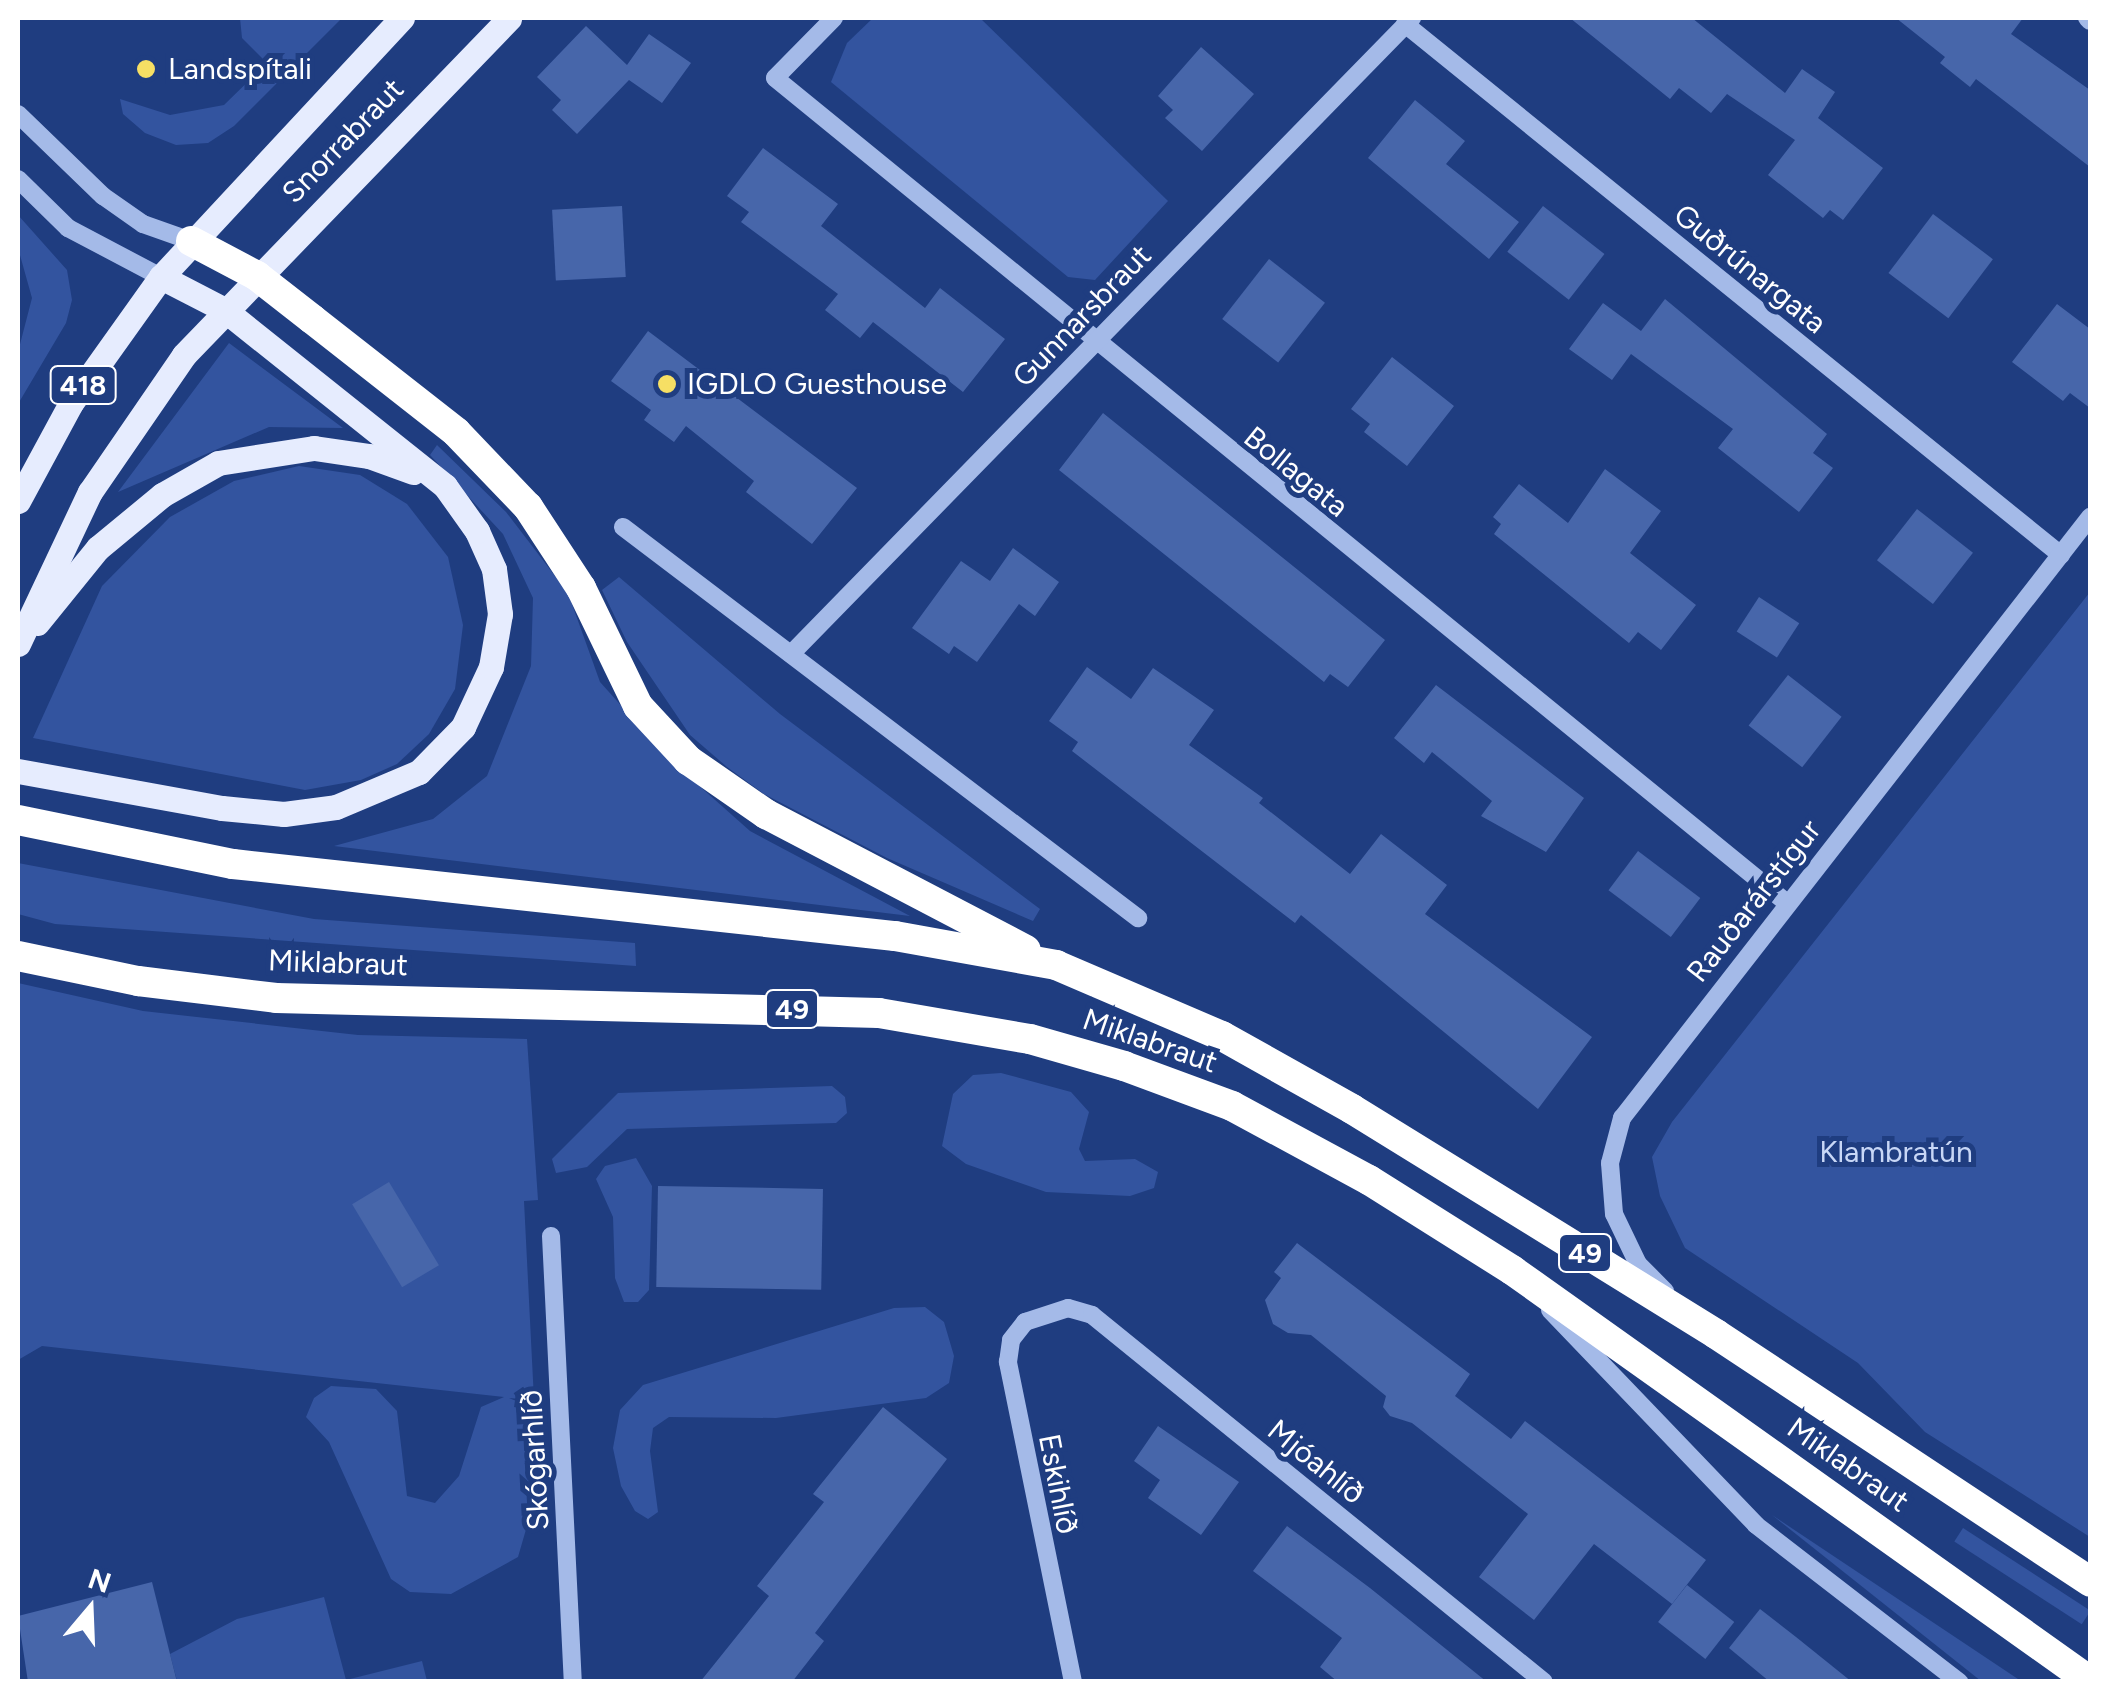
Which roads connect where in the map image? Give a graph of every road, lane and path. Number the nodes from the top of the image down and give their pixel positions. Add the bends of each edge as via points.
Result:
1 (402, 18) edge
2 (508, 18) edge
3 (834, 18) edge
4 (1408, 21) edge
5 (18, 114) edge
6 (18, 179) edge
7 (192, 241) junction
8 (257, 276) junction
9 (161, 277) junction
10 (223, 310) junction
11 (1094, 343) junction
12 (445, 486) junction
13 (18, 501) edge
14 (2090, 517) edge
15 (622, 527) dead end
16 (2061, 555) junction
17 (18, 646) edge
18 (792, 654) junction
19 (18, 771) edge
20 (18, 820) edge
21 (1787, 904) junction
22 (1138, 918) dead end
23 (18, 956) edge
24 (1056, 965) junction
25 (551, 1236) dead end
26 (1512, 1270) junction
27 (1044, 1312) joint
28 (1716, 1334) junction
29 (2090, 1582) edge
30 (2090, 1681) edge
31 (573, 1682) edge
32 (1074, 1682) edge
33 (1544, 1682) edge
34 (1960, 1682) edge

1 - 7 main road, Snorrabraut
2 - 8 main road, Snorrabraut
3 - 11 street, Bollagata via 775,78
4 - 11 street, Gunnarsbraut
4 - 16 street, Guðrúnargata
5 - 7 street via 103,196 143,224
6 - 9 street via 68,228
7 - 8 highway
7 - 9 main road, 418
8 - 10 main road, Snorrabraut
8 - 24 highway via 456,432 528,507 581,588 638,706 688,760 766,814
9 - 10 main road
9 - 13 main road, 418 via 71,403
10 - 12 main road
10 - 17 main road, 418 via 184,354 90,492
11 - 18 street, Gunnarsbraut
11 - 21 street, Bollagata
12 - 17 main road via 369,456 314,448 218,463 162,495 98,548
12 - 19 main road via 486,549 499,592 499,634 464,727 420,772 362,800 284,814
14 - 16 street, Rauðarárstígur
15 - 18 street
16 - 21 street, Rauðarárstígur
18 - 22 street
20 - 24 highway, Miklabraut / 49 via 232,864 895,936
21 - 28 street, Rauðarárstígur via 1634,1098 1614,1140 1609,1186 1618,1227 1638,1264
23 - 26 highway, Miklabraut / 49 via 138,981 276,998 878,1013 1030,1039 1232,1106 1369,1180
24 - 28 highway, Miklabraut / 49 via 1238,1046
25 - 31 street, Skógarhlíð
26 - 30 highway, Miklabraut / 49
26 - 34 street via 1756,1524
27 - 32 street, Eskihlíð via 1010,1340 1008,1362
27 - 33 street, Mjóahlíð via 1068,1308 1092,1315
28 - 29 highway, Miklabraut / 49

